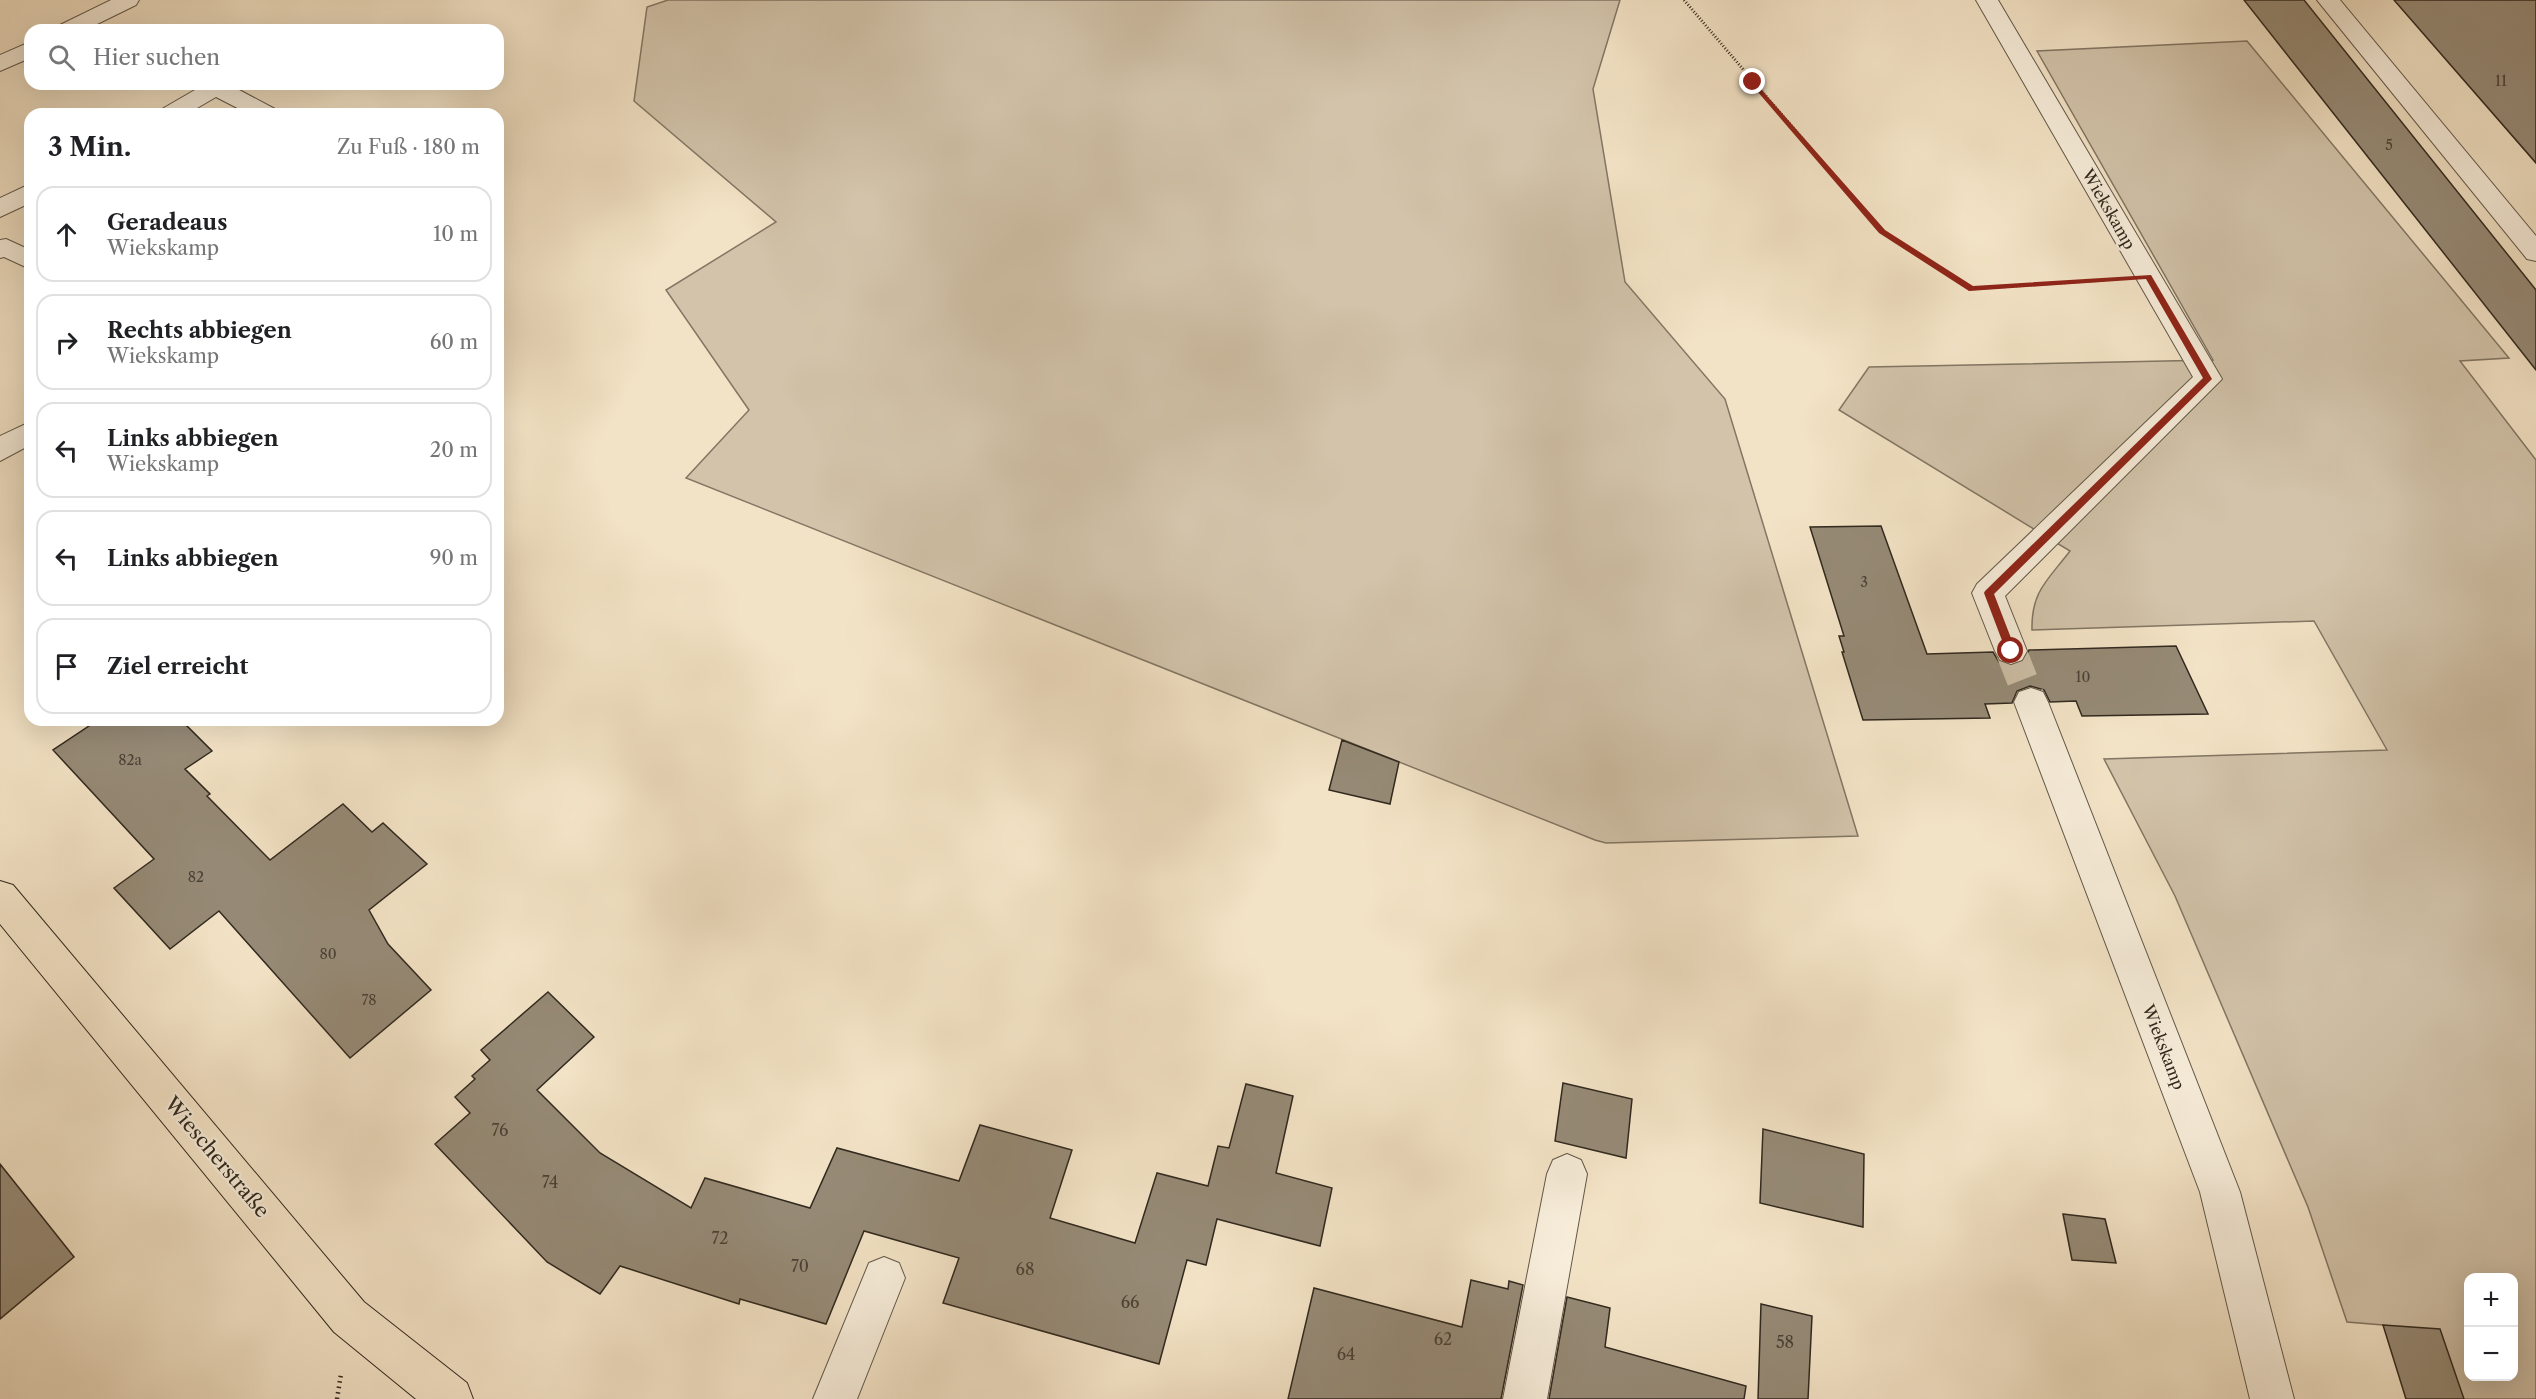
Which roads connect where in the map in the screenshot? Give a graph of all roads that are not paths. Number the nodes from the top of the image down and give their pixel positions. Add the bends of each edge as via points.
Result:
1 (128, 0) edge
2 (1987, 0) edge
3 (2328, 0) edge
4 (89, 20) junction
5 (81, 24) edge
6 (97, 24) edge
7 (24, 52) edge
8 (0, 64) edge
9 (207, 90) edge
10 (221, 90) edge
11 (179, 108) edge
12 (255, 108) edge
13 (24, 195) edge
14 (0, 209) edge
15 (0, 250) edge
16 (2536, 253) edge
17 (24, 258) edge
18 (24, 436) edge
19 (0, 450) edge
20 (2011, 651) tunnel mouth
21 (2031, 702) tunnel mouth
22 (0, 897) edge
23 (1567, 1174) dead end
24 (884, 1278) dead end
25 (451, 1399) edge
26 (835, 1399) edge
27 (1525, 1399) edge
28 (2272, 1399) edge

1 - 4 street
2 - 20 street, Wiekskamp via 2208,379 1989,593
3 - 16 street
4 - 5 street
4 - 6 street
7 - 8 street
9 - 11 street
10 - 12 street
13 - 14 street
15 - 17 street via 6,247
18 - 19 street
21 - 28 street, Wiekskamp via 2220,1192
22 - 25 main road, Wiescherstraße via 349,1317
23 - 27 street
24 - 26 street

